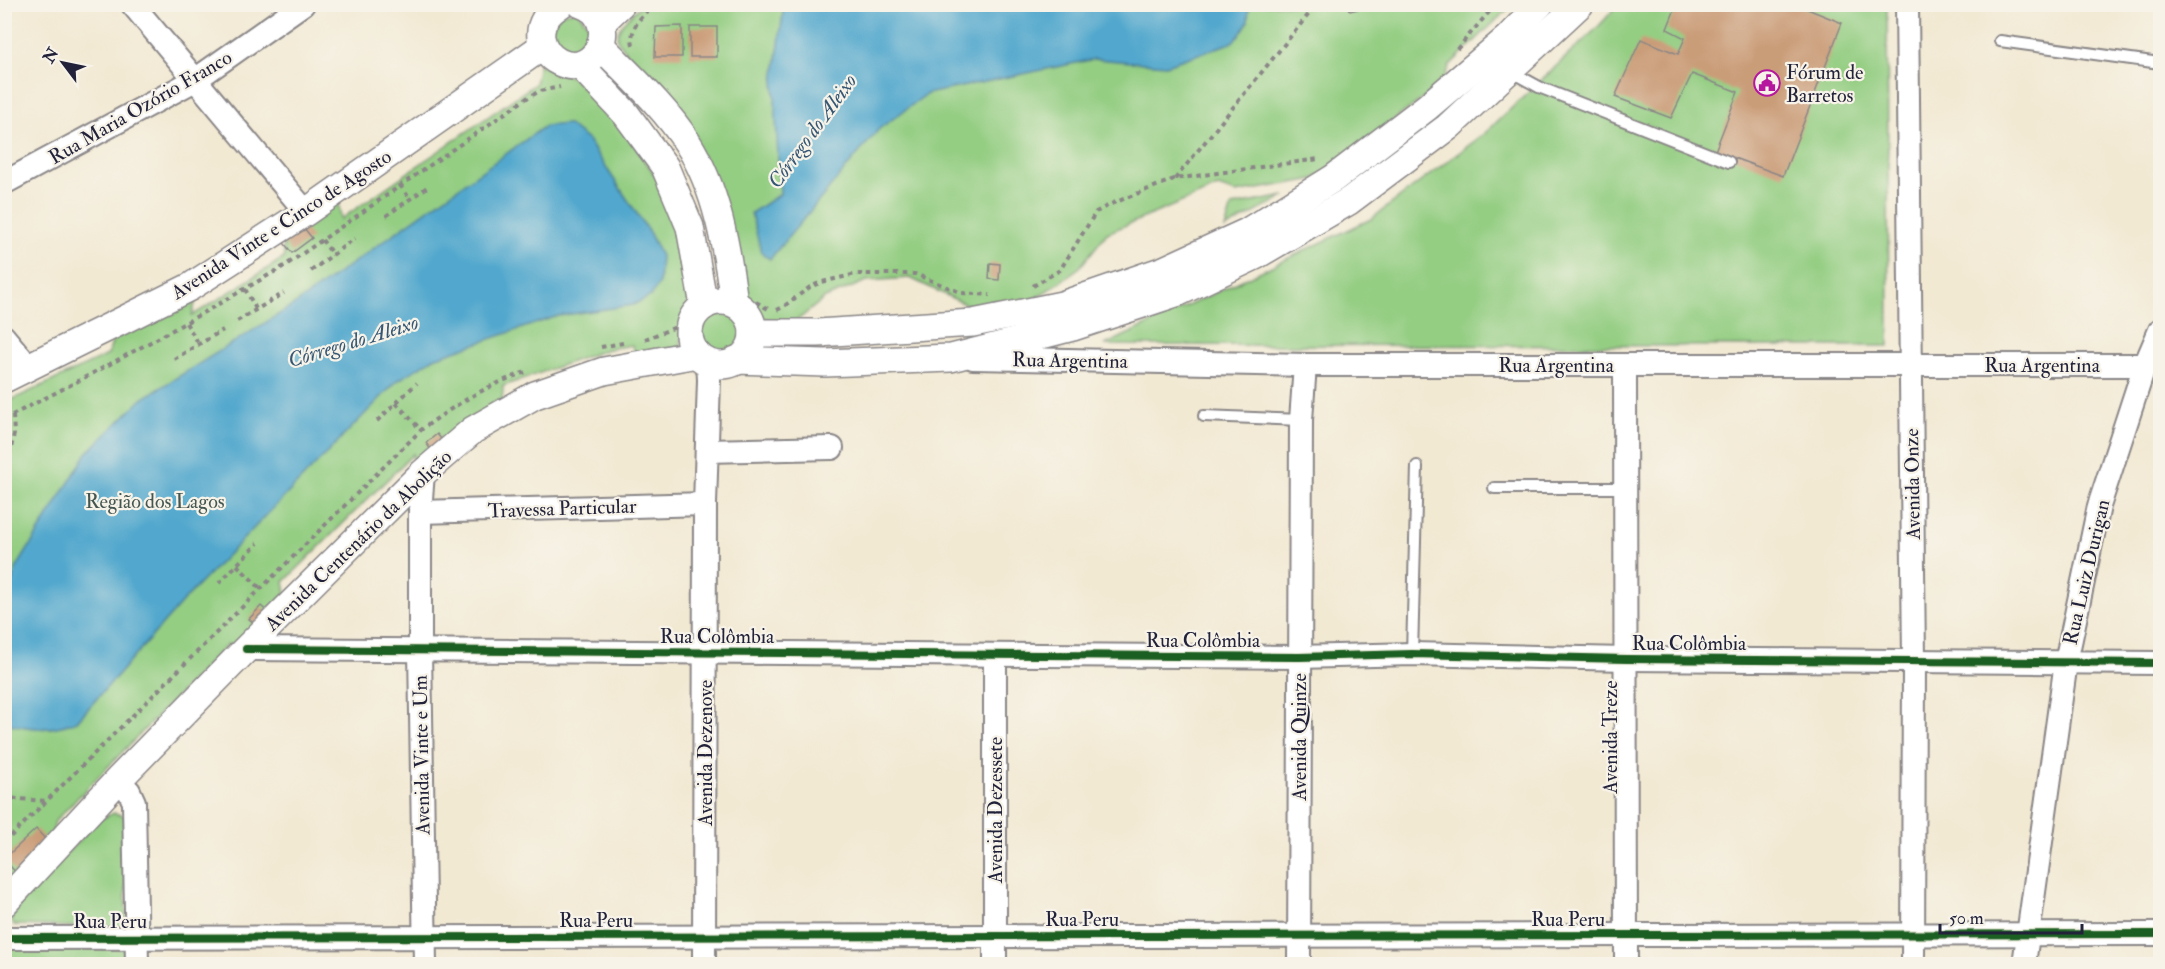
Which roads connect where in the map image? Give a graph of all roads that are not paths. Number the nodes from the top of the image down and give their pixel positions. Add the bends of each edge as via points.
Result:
1 (132, 4) edge
2 (303, 4) edge
3 (621, 4) edge
4 (1540, 4) edge
5 (1580, 4) edge
6 (1907, 4) edge
7 (553, 7) edge
8 (591, 17) edge
9 (2000, 41) dead end
10 (543, 46) junction
11 (2160, 63) edge
12 (580, 65) junction
13 (1509, 71) junction
14 (195, 80) junction
15 (1729, 162) dead end
16 (4, 183) edge
17 (306, 212) junction
18 (742, 300) junction
19 (694, 308) junction
20 (2160, 330) edge
21 (753, 333) junction
22 (4, 337) edge
23 (702, 358) junction
24 (951, 358) junction
25 (736, 360) junction
26 (1305, 365) junction
27 (1626, 365) junction
28 (1911, 365) junction
29 (2153, 365) edge
30 (29, 367) junction
31 (4, 379) edge
32 (1204, 416) dead end
33 (1301, 420) junction
34 (832, 448) dead end
35 (707, 451) junction
36 (1417, 466) dead end
37 (423, 473) junction
38 (1494, 488) dead end
39 (1625, 488) junction
40 (705, 504) junction
41 (420, 512) junction
42 (246, 650) junction
43 (420, 651) junction
44 (706, 653) junction
45 (1412, 654) junction
46 (995, 655) junction
47 (1299, 657) junction
48 (1626, 659) junction
49 (1914, 661) junction
50 (2066, 662) junction
51 (2160, 663) edge
52 (118, 780) junction
53 (4, 903) edge
54 (1913, 934) junction
55 (2028, 934) junction
56 (2160, 934) edge
57 (1626, 935) junction
58 (704, 936) junction
59 (995, 936) junction
60 (1299, 936) junction
61 (137, 937) junction
62 (424, 937) junction
63 (4, 938) edge
64 (137, 964) edge
65 (425, 964) edge
66 (704, 964) edge
67 (995, 964) edge
68 (1299, 964) edge
69 (1626, 964) edge
70 (1913, 964) edge
71 (2024, 964) edge

1 - 14 street
2 - 14 street, Rua Maria Ozório Franco
3 - 8 street
4 - 21 street via 1508,38 1334,178 1247,232 1164,270 1062,305 973,323
5 - 13 street
6 - 28 street, Avenida Onze
7 - 10 street via 543,21
8 - 12 street via 593,58
8 - 18 street via 687,142 711,193
9 - 11 lane
10 - 12 street via 558,62
10 - 17 street, Avenida Vinte e Cinco de Agosto
12 - 19 street via 626,114 664,166 690,227
13 - 15 lane via 1539,87
13 - 24 street via 1448,127 1349,201 1255,256 1179,292 1073,327
14 - 16 street, Rua Maria Ozório Franco
14 - 17 street
17 - 30 street, Avenida Vinte e Cinco de Agosto via 190,287
18 - 19 street
18 - 21 street
19 - 23 street via 689,334 691,344
20 - 29 street, Rua Luiz Durigan
21 - 25 street via 748,349
22 - 30 street
23 - 25 street via 720,364
23 - 35 street, Avenida Dezenove
23 - 37 street, Avenida Centenário da Abolição via 604,371 535,394 473,430
24 - 25 street via 825,363
24 - 26 street, Rua Argentina
26 - 27 street, Rua Argentina
26 - 33 street, Avenida Quinze
27 - 28 street, Rua Argentina
27 - 39 street, Avenida Treze
28 - 29 street, Rua Argentina
28 - 49 street, Avenida Onze
29 - 50 street, Rua Luiz Durigan via 2099,506
30 - 31 street, Avenida Vinte e Cinco de Agosto
32 - 33 lane
33 - 47 street, Avenida Quinze
34 - 35 street
35 - 40 street, Avenida Dezenove
36 - 45 lane
37 - 41 street, Avenida Vinte e Um
37 - 42 street, Avenida Centenário da Abolição
38 - 39 lane
39 - 48 street, Avenida Treze
40 - 41 street, Travessa Particular
40 - 44 street, Avenida Dezenove
41 - 43 street, Avenida Vinte e Um
42 - 43 street, Rua Colômbia
42 - 52 street, Avenida Centenário da Abolição
43 - 44 street, Rua Colômbia
43 - 62 street, Avenida Vinte e Um
44 - 46 street, Rua Colômbia
44 - 58 street, Avenida Dezenove
45 - 47 street, Rua Colômbia
45 - 48 street, Rua Colômbia
46 - 47 street, Rua Colômbia
46 - 59 street, Avenida Dezessete
47 - 60 street, Avenida Quinze
48 - 49 street, Rua Colômbia
48 - 57 street, Avenida Treze
49 - 50 street, Rua Colômbia
49 - 54 street, Avenida Onze
50 - 51 street, Rua Colômbia
50 - 55 street, Rua Luiz Durigan
52 - 53 street, Avenida Centenário da Abolição
52 - 61 street via 134,802
54 - 55 street, Rua Peru
54 - 57 street, Rua Peru
54 - 70 street, Avenida Onze
55 - 56 street, Rua Peru
55 - 71 street, Rua Luiz Durigan
57 - 60 street, Rua Peru
57 - 69 street, Avenida Treze
58 - 59 street, Rua Peru
58 - 62 street, Rua Peru
58 - 66 street, Avenida Dezenove
59 - 60 street, Rua Peru
59 - 67 street, Avenida Dezessete
60 - 68 street, Avenida Quinze
61 - 62 street, Rua Peru
61 - 63 street, Rua Peru
61 - 64 street
62 - 65 street, Avenida Vinte e Um

